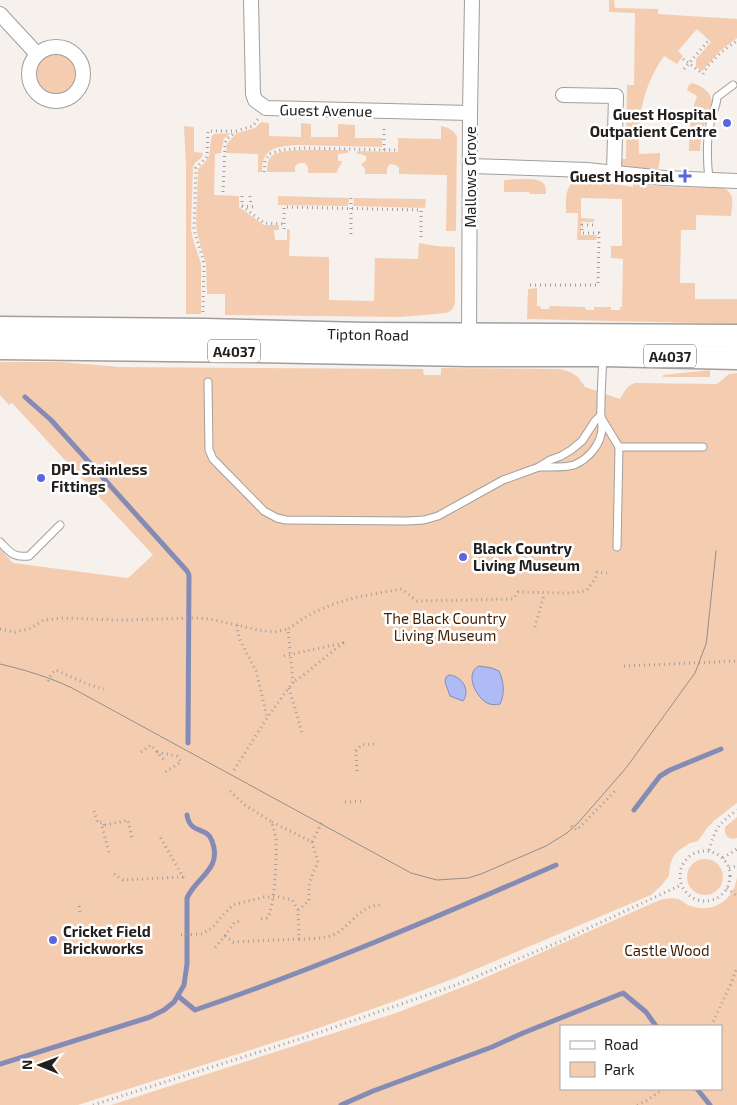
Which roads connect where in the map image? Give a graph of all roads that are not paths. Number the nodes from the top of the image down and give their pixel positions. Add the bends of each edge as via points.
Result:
1 (252, 0) edge
2 (472, 0) edge
3 (0, 14) edge
4 (37, 54) junction
5 (733, 85) dead end
6 (563, 95) dead end
7 (470, 113) junction
8 (470, 166) junction
9 (614, 173) junction
10 (709, 180) junction
11 (737, 181) edge
12 (0, 328) edge
13 (202, 332) junction
14 (737, 336) edge
15 (469, 345) junction
16 (603, 346) junction
17 (0, 348) edge
18 (737, 358) edge
19 (208, 382) dead end
20 (600, 416) junction
21 (618, 447) junction
22 (703, 447) dead end
23 (539, 467) junction
24 (60, 526) dead end
25 (0, 542) edge
26 (617, 547) dead end

1 - 7 street, Guest Avenue via 253,94 255,100 266,108
2 - 7 street, Mallows Grove
3 - 4 street
4 - 4 street via 54,46 71,50 78,56 84,73 78,90 72,96 55,102 46,100 32,88 29,70
5 - 10 lane via 717,97 709,126
6 - 9 street via 616,96
7 - 8 street, Mallows Grove
8 - 9 street
8 - 15 street, Mallows Grove
9 - 10 street
10 - 11 street
12 - 13 main road, Tipton Road / A4037
13 - 15 main road, Tipton Road / A4037 via 254,341
13 - 17 main road, Tipton Road / A4037
14 - 16 main road, Tipton Road / A4037
15 - 16 main road, Tipton Road / A4037
16 - 18 main road, Tipton Road / A4037
16 - 20 lane
19 - 23 lane via 208,446 213,458 264,511 277,518 424,520 503,480
20 - 21 lane
20 - 23 lane via 572,450
20 - 23 lane via 602,426 598,444 581,462
21 - 22 lane
21 - 26 lane
24 - 25 lane via 29,556 13,555

